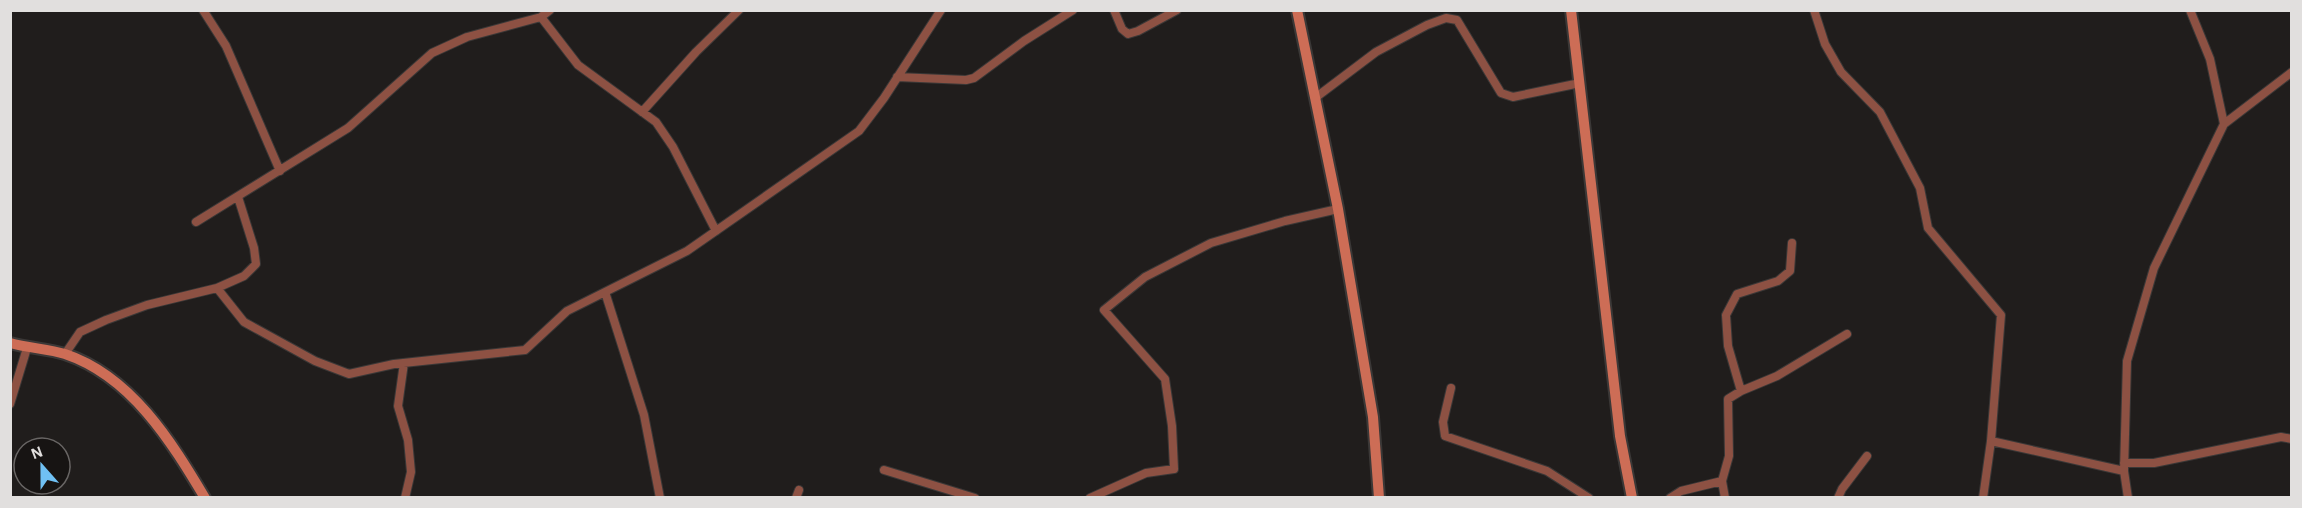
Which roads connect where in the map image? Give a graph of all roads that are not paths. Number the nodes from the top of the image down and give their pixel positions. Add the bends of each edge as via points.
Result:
1 (202, 10) edge
2 (550, 10) edge
3 (739, 10) edge
4 (941, 10) edge
5 (1073, 10) edge
6 (1114, 10) edge
7 (1177, 10) edge
8 (1297, 10) edge
9 (1571, 10) edge
10 (1814, 10) edge
11 (2190, 10) edge
12 (541, 17) junction
13 (2292, 72) edge
14 (897, 76) junction
15 (1580, 83) junction
16 (1315, 98) junction
17 (642, 112) junction
18 (2224, 124) junction
19 (280, 171) junction
20 (238, 197) junction
21 (1338, 210) junction
22 (196, 222) dead end
23 (716, 231) junction
24 (1792, 243) dead end
25 (217, 288) junction
26 (605, 292) junction
27 (1847, 334) dead end
28 (10, 343) edge
29 (27, 348) junction
30 (65, 354) junction
31 (404, 363) junction
32 (1451, 388) dead end
33 (1741, 391) junction
34 (10, 404) edge
35 (2292, 439) edge
36 (1991, 441) junction
37 (1867, 456) dead end
38 (2124, 467) junction
39 (884, 470) dead end
40 (1722, 481) junction
41 (205, 498) edge
42 (405, 498) edge
43 (660, 498) edge
44 (975, 498) edge
45 (1090, 498) edge
46 (1379, 498) edge
47 (1590, 498) edge
48 (1632, 498) edge
49 (1670, 498) edge
50 (1725, 498) edge
51 (1838, 498) edge
52 (1983, 498) edge
53 (2128, 498) edge

1 - 19 street via 225,46
2 - 12 street
3 - 17 street
4 - 14 street
5 - 14 street via 1023,40 974,78
6 - 7 street via 1128,34
8 - 16 street
9 - 15 street
10 - 36 street via 1825,44 1841,72 1880,112 1920,188 1928,228 2001,315
11 - 18 street via 2210,59
12 - 17 street via 578,65
12 - 19 street via 467,37 432,53 348,128
13 - 18 street
14 - 23 street via 859,131
15 - 16 street via 1513,97 1501,93 1457,20 1446,18 1376,52
15 - 48 street via 1620,436
16 - 21 street
17 - 23 street via 656,122 672,147
18 - 38 street via 2154,268 2127,361
19 - 20 street
20 - 22 street
20 - 25 street via 256,264 244,276
21 - 45 street via 1211,243 1145,277 1104,310 1165,379 1174,469 1146,473
21 - 46 street via 1374,417
23 - 26 street via 687,251
24 - 33 street via 1790,272 1778,281 1737,294 1726,315 1728,346
25 - 30 street via 147,305 106,320 80,332
25 - 31 street via 244,321 315,361 349,374
26 - 31 street via 567,311 525,350
26 - 43 street via 644,415
27 - 33 street via 1777,376
28 - 29 street
29 - 30 street
29 - 34 street
30 - 41 street via 98,371 140,406 175,448
31 - 42 street via 398,406 408,440 411,472
32 - 47 street via 1443,422 1445,436 1547,471
33 - 40 street via 1728,399 1729,456
35 - 38 street via 2281,437
36 - 38 street
36 - 52 street
37 - 51 street
38 - 53 street
39 - 44 street
40 - 49 street via 1680,491
40 - 50 street

